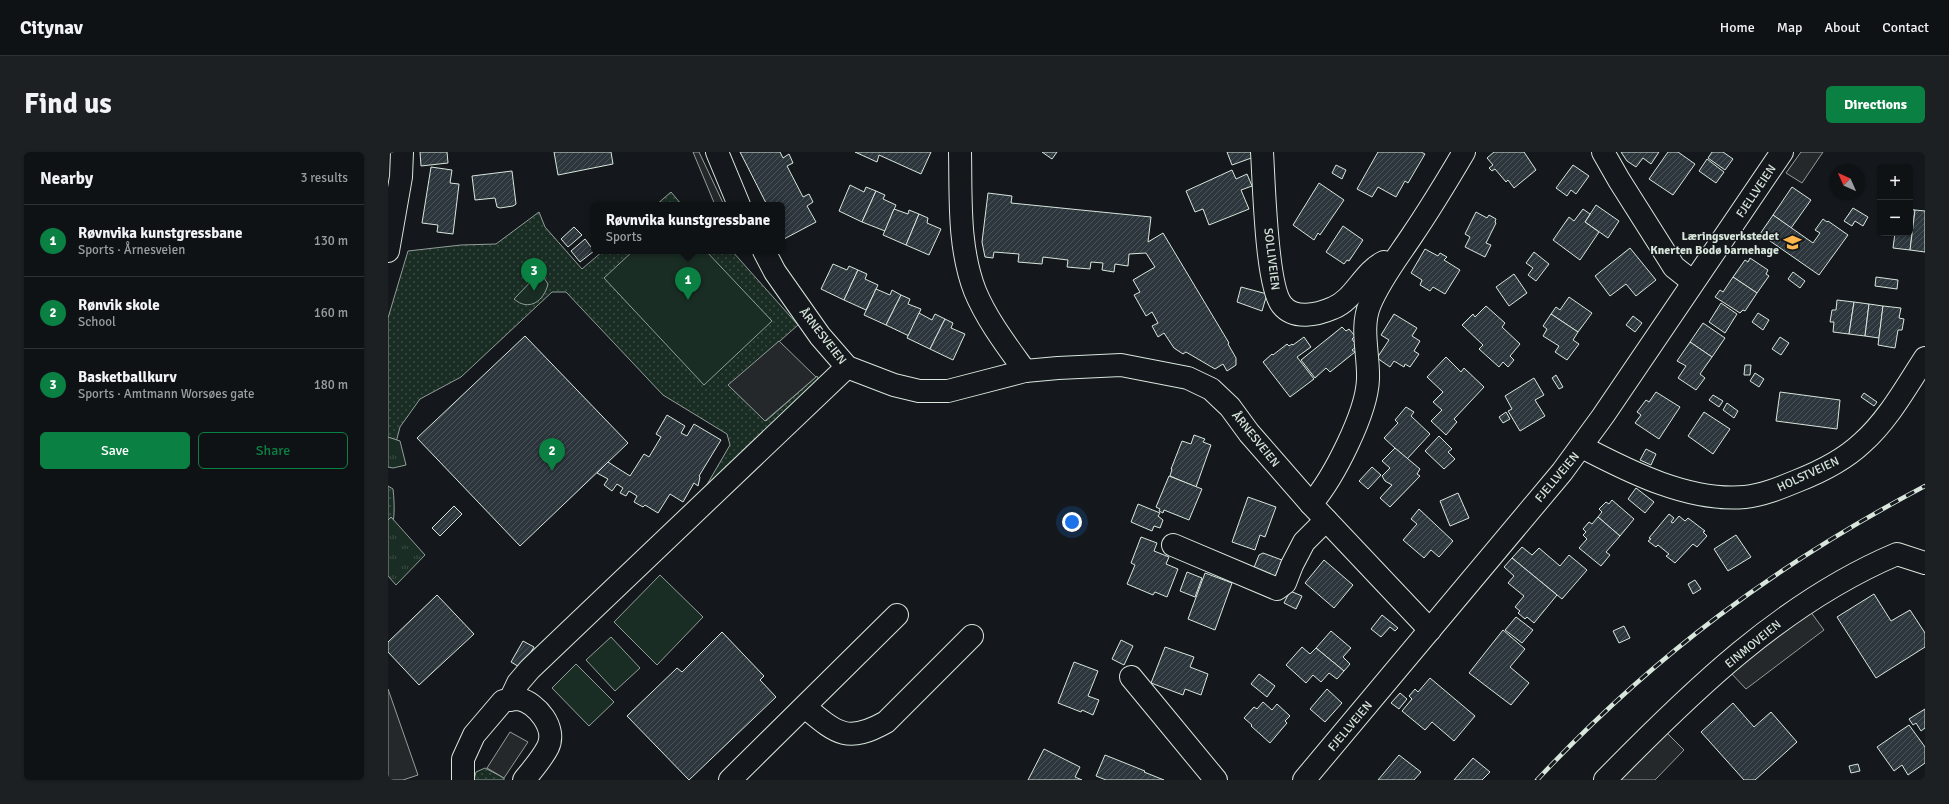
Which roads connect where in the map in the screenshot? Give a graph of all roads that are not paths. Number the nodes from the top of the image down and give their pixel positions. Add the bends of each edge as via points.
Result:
1 (402, 152) edge
2 (717, 152) edge
3 (960, 152) edge
4 (1262, 152) edge
5 (1464, 152) edge
6 (1604, 152) edge
7 (1782, 152) edge
8 (738, 202) edge
9 (388, 251) edge
10 (766, 254) edge
11 (1392, 265) junction
12 (1693, 282) junction
13 (1925, 358) edge
14 (847, 367) junction
15 (1025, 371) junction
16 (1582, 447) junction
17 (1311, 504) junction
18 (1326, 520) junction
19 (1173, 545) dead end
20 (1925, 563) edge
21 (897, 615) dead end
22 (1430, 630) junction
23 (972, 636) dead end
24 (1131, 677) dead end
25 (510, 700) junction
26 (805, 707) junction
27 (463, 780) edge
28 (524, 780) edge
29 (730, 780) edge
30 (1216, 780) edge
31 (1304, 780) edge
32 (1606, 780) edge

1 - 9 street via 401,177
2 - 8 street
3 - 15 street via 962,234 975,291 985,311
4 - 11 street, SOLLIVEIEN via 1271,272 1275,294 1282,305 1292,312 1302,314 1335,308 1348,299 1377,266 1384,262
5 - 11 street
6 - 12 street via 1674,267
7 - 12 street, FJELLVEIEN
10 - 14 street, ÅRNESVEIEN via 775,272 820,336
11 - 17 street via 1369,306 1366,339 1368,381 1363,405 1340,459
12 - 16 street, FJELLVEIEN
13 - 16 street, HOLSTVEIEN via 1880,423 1862,443 1842,460 1772,491 1745,497 1712,496 1675,488 1619,466
14 - 15 street, ÅRNESVEIEN via 894,385 919,391 948,391
14 - 25 street via 530,669 518,683
15 - 17 street, ÅRNESVEIEN via 1121,365 1188,378 1211,388
16 - 22 street, FJELLVEIEN
17 - 18 street, ÅRNESVEIEN
18 - 19 street via 1304,542 1285,583 1277,588
18 - 22 street, ÅRNESVEIEN
20 - 32 street, EINMOVEIEN via 1897,554 1813,598 1772,627 1713,676 1673,712
21 - 26 street
22 - 31 street, FJELLVEIEN
23 - 26 street via 886,722 872,730 846,734 831,727
24 - 30 street
25 - 27 street via 503,701 474,735 463,759
25 - 28 street via 518,699 531,704 550,729 549,746
26 - 29 street

